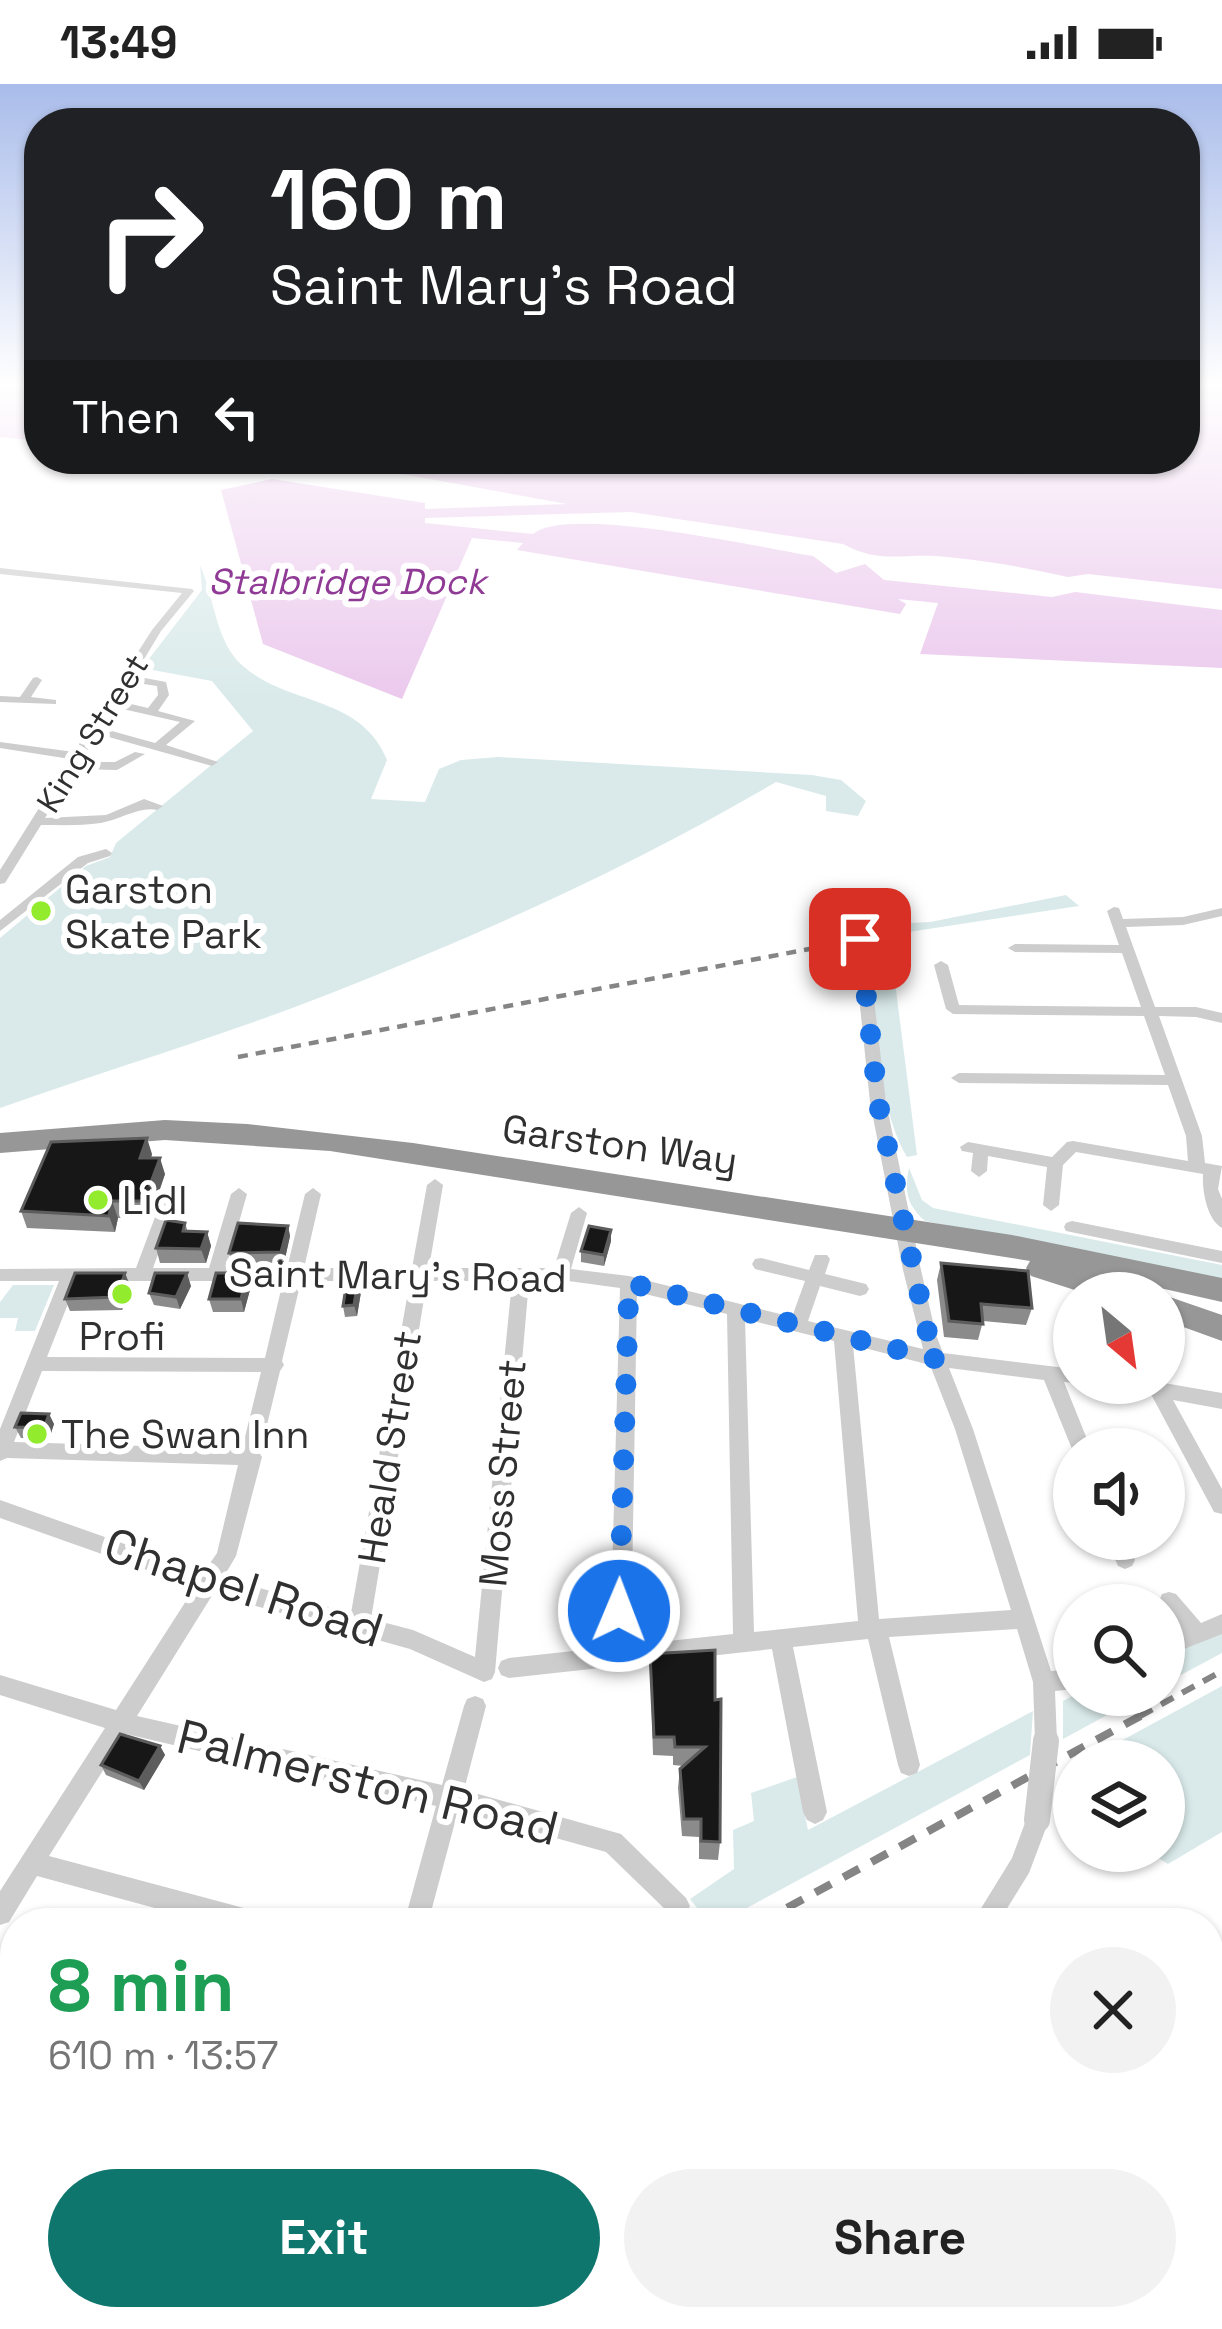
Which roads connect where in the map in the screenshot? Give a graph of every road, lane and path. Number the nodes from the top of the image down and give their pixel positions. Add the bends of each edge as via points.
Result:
1 (0, 571) edge
2 (126, 678) junction
3 (37, 680) dead end
4 (0, 699) edge
5 (23, 701) junction
6 (52, 702) dead end
7 (110, 703) junction
8 (152, 711) junction
9 (94, 729) junction
10 (0, 745) edge
11 (158, 746) junction
12 (132, 755) dead end
13 (209, 758) dead end
14 (75, 760) junction
15 (157, 806) dead end
16 (36, 821) junction
17 (106, 853) dead end
18 (0, 880) edge
19 (1222, 912) edge
20 (7, 913) edge
21 (0, 927) edge
22 (860, 939) dead end
23 (1015, 948) dead end
24 (1125, 949) junction
25 (941, 965) dead end
26 (1149, 1011) junction
27 (1222, 1018) edge
28 (959, 1078) dead end
29 (1173, 1080) junction
30 (0, 1143) edge
31 (0, 1155) edge
32 (1054, 1163) junction
33 (1210, 1170) edge
34 (979, 1171) dead end
35 (435, 1185) dead end
36 (172, 1193) dead end
37 (238, 1194) dead end
38 (313, 1194) dead end
39 (1051, 1205) dead end
40 (579, 1213) dead end
41 (1222, 1222) edge
42 (1072, 1227) dead end
43 (904, 1235) junction
44 (1222, 1257) edge
45 (761, 1264) dead end
46 (818, 1268) junction
47 (420, 1270) junction
48 (1059, 1272) edge
49 (143, 1273) junction
50 (216, 1273) junction
51 (296, 1273) junction
52 (71, 1274) junction
53 (521, 1274) junction
54 (561, 1274) junction
55 (7, 1275) edge
56 (629, 1283) junction
57 (860, 1289) dead end
58 (1222, 1290) edge
59 (0, 1292) edge
60 (736, 1309) junction
61 (1185, 1315) edge
62 (798, 1325) junction
63 (1222, 1328) edge
64 (842, 1337) junction
65 (940, 1360) junction
66 (35, 1364) junction
67 (275, 1365) junction
68 (1052, 1373) joint
69 (1185, 1393) edge
70 (1222, 1400) edge
71 (1166, 1404) edge
72 (1073, 1428) edge
73 (1, 1452) edge
74 (253, 1457) junction
75 (1220, 1506) edge
76 (0, 1509) edge
77 (211, 1584) junction
78 (1023, 1618) junction
79 (1185, 1619) edge
80 (360, 1624) junction
81 (1222, 1624) edge
82 (872, 1629) junction
83 (1198, 1634) junction
84 (1185, 1639) edge
85 (781, 1641) junction
86 (744, 1644) junction
87 (620, 1656) junction
88 (509, 1668) dead end
89 (484, 1672) joint
90 (1053, 1681) edge
91 (1044, 1682) junction
92 (0, 1684) edge
93 (475, 1706) dead end
94 (122, 1723) junction
95 (909, 1765) dead end
96 (451, 1798) junction
97 (815, 1812) dead end
98 (31, 1863) junction
99 (678, 1906) dead end
100 (3, 1908) edge
101 (199, 1908) edge
102 (420, 1908) edge
103 (994, 1908) edge

1 - 2 street, King Street via 189,591
2 - 7 street, King Street
2 - 8 street via 162,684
3 - 5 street
4 - 5 street
5 - 6 street
7 - 8 street
7 - 9 street, King Street
8 - 11 street via 189,721
9 - 11 street
9 - 14 street, King Street
10 - 14 street
11 - 13 street
12 - 14 street via 116,766
14 - 16 street, King Street
15 - 16 street via 144,803 135,816
16 - 18 street, King Street
17 - 20 street
19 - 24 street via 1183,921 1116,917
20 - 21 street
22 - 43 street via 878,1102
23 - 24 street
24 - 26 street
25 - 26 street via 952,1009
26 - 27 street
26 - 29 street
28 - 29 street
29 - 33 street
30 - 43 highway, Garston Way via 133,1130 260,1134
31 - 43 highway, Garston Way via 124,1144 262,1146
32 - 33 street via 1084,1146
32 - 34 street via 975,1149
32 - 39 street
33 - 41 street
35 - 47 street, Heald Street
36 - 49 street
37 - 50 street
38 - 51 street
40 - 54 street
42 - 44 street
43 - 48 highway, Garston Way
43 - 58 highway, Garston Way via 1044,1249
43 - 65 street
45 - 46 street
46 - 57 street
46 - 62 street
47 - 51 street, Saint Mary's Road
47 - 53 street, Saint Mary's Road
47 - 80 street, Heald Street
49 - 50 street, Saint Mary's Road
49 - 52 street, Saint Mary's Road
50 - 51 street, Saint Mary's Road
51 - 67 street
52 - 55 street, Saint Mary's Road
52 - 66 street
53 - 54 street, Saint Mary's Road
53 - 89 street, Moss Street
54 - 56 street, Saint Mary's Road
55 - 59 street
56 - 60 street, Saint Mary's Road
56 - 87 street
60 - 62 street, Saint Mary's Road
60 - 86 street
61 - 63 highway
62 - 64 street, Saint Mary's Road
64 - 65 street, Saint Mary's Road
64 - 82 street
65 - 68 street, Saint Mary's Road
65 - 78 street
66 - 67 street
66 - 73 street
67 - 74 street
68 - 72 street
69 - 70 street
71 - 75 street
73 - 74 street
74 - 77 street via 233,1537
76 - 77 street, Chapel Road
77 - 80 street, Chapel Road
77 - 94 street
78 - 82 street
78 - 91 street
79 - 83 street
80 - 89 street, Chapel Road
81 - 83 street
82 - 85 street
82 - 95 street
83 - 84 street
85 - 86 street
85 - 97 street
86 - 87 street
87 - 88 street
90 - 91 street
91 - 103 street, bridge via 1036,1820 1021,1865
92 - 94 street, Palmerston Road
93 - 96 street
94 - 96 street, Palmerston Road
94 - 98 street
96 - 99 street, Palmerston Road via 614,1842
96 - 102 street
98 - 100 street
98 - 101 street

